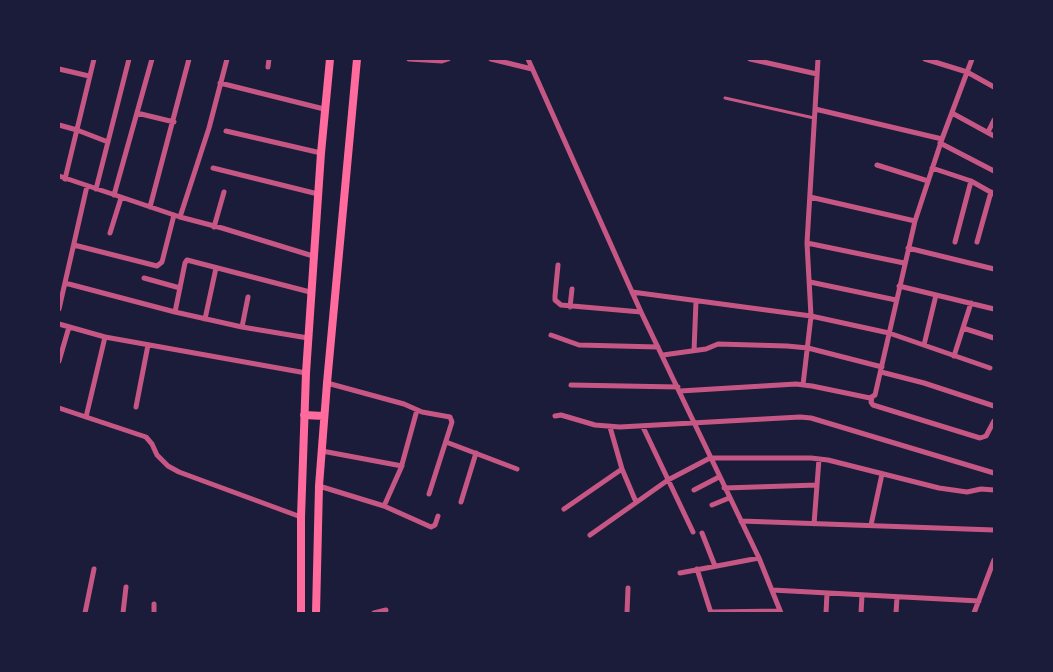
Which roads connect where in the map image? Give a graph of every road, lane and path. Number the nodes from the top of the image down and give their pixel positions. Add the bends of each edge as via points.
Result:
1 (94, 59) edge
2 (129, 59) edge
3 (151, 59) edge
4 (189, 59) edge
5 (227, 59) edge
6 (268, 59) edge
7 (330, 59) edge
8 (357, 59) edge
9 (409, 59) edge
10 (448, 59) edge
11 (491, 59) edge
12 (528, 59) edge
13 (750, 59) edge
14 (818, 59) edge
15 (926, 59) edge
16 (972, 59) edge
17 (767, 61) edge
18 (268, 67) dead end
19 (59, 69) edge
20 (532, 69) junction
21 (967, 72) junction
22 (817, 74) junction
23 (89, 76) junction
24 (220, 83) junction
25 (994, 88) edge
26 (725, 98) dead end
27 (324, 109) junction
28 (815, 109) junction
29 (137, 113) junction
30 (952, 113) junction
31 (814, 118) junction
32 (994, 120) edge
33 (174, 122) junction
34 (59, 125) edge
35 (77, 130) junction
36 (226, 131) dead end
37 (988, 132) junction
38 (994, 136) edge
39 (941, 141) junction
40 (108, 142) junction
41 (321, 153) junction
42 (877, 165) dead end
43 (213, 168) dead end
44 (932, 168) junction
45 (994, 171) edge
46 (59, 176) edge
47 (66, 179) junction
48 (928, 181) junction
49 (971, 181) junction
50 (87, 186) junction
51 (96, 189) junction
52 (224, 192) dead end
53 (992, 193) edge
54 (318, 194) junction
55 (114, 195) junction
56 (810, 197) junction
57 (121, 198) junction
58 (150, 207) junction
59 (177, 216) junction
60 (915, 220) junction
61 (214, 227) junction
62 (110, 233) dead end
63 (807, 242) junction
64 (955, 242) dead end
65 (977, 242) dead end
66 (74, 245) junction
67 (908, 248) junction
68 (313, 256) junction
69 (904, 263) junction
70 (558, 264) dead end
71 (216, 268) junction
72 (994, 269) edge
73 (144, 278) dead end
74 (810, 282) junction
75 (65, 283) junction
76 (899, 286) junction
77 (180, 288) junction
78 (572, 289) dead end
79 (310, 292) junction
80 (632, 292) junction
81 (936, 295) junction
82 (248, 297) dead end
83 (896, 300) junction
84 (696, 301) junction
85 (971, 303) junction
86 (570, 307) junction
87 (59, 309) edge
88 (994, 309) edge
89 (175, 312) junction
90 (641, 312) junction
91 (811, 316) junction
92 (205, 319) junction
93 (59, 324) edge
94 (69, 327) junction
95 (242, 327) junction
96 (963, 328) junction
97 (889, 334) junction
98 (551, 336) dead end
99 (105, 337) junction
100 (308, 338) junction
101 (994, 338) edge
102 (924, 345) junction
103 (148, 346) junction
104 (658, 346) junction
105 (808, 348) junction
106 (694, 352) junction
107 (663, 356) junction
108 (954, 356) junction
109 (59, 362) edge
110 (990, 368) dead end
111 (881, 370) junction
112 (306, 373) junction
113 (327, 383) junction
114 (803, 384) junction
115 (571, 385) dead end
116 (679, 389) junction
117 (870, 397) junction
118 (994, 406) edge
119 (136, 407) dead end
120 (59, 408) edge
121 (418, 410) junction
122 (304, 415) junction
123 (324, 416) junction
124 (555, 416) dead end
125 (86, 417) junction
126 (994, 421) edge
127 (695, 424) junction
128 (610, 427) junction
129 (643, 427) junction
130 (446, 442) junction
131 (322, 451) junction
132 (476, 454) junction
133 (710, 458) junction
134 (819, 459) junction
135 (402, 466) junction
136 (517, 469) dead end
137 (622, 469) junction
138 (882, 474) junction
139 (994, 474) edge
140 (719, 477) junction
141 (668, 480) junction
142 (817, 485) junction
143 (319, 486) junction
144 (724, 488) junction
145 (694, 490) dead end
146 (994, 490) edge
147 (429, 494) dead end
148 (729, 498) junction
149 (461, 502) dead end
150 (636, 502) junction
151 (712, 505) dead end
152 (384, 506) junction
153 (564, 508) dead end
154 (438, 516) dead end
155 (300, 517) junction
156 (741, 521) junction
157 (814, 524) junction
158 (871, 526) junction
159 (994, 530) edge
160 (693, 532) dead end
161 (702, 533) dead end
162 (590, 534) dead end
163 (759, 558) junction
164 (994, 560) edge
165 (715, 566) junction
166 (94, 569) dead end
167 (697, 570) junction
168 (680, 573) dead end
169 (126, 587) dead end
170 (628, 588) dead end
171 (772, 590) junction
172 (827, 593) junction
173 (862, 595) junction
174 (897, 597) junction
175 (979, 601) junction
176 (154, 604) dead end
177 (386, 610) dead end
178 (781, 612) edge
179 (86, 613) edge
180 (123, 613) edge
181 (154, 613) edge
182 (301, 613) edge
183 (316, 613) edge
184 (374, 613) edge
185 (627, 613) edge
186 (711, 613) edge
187 (826, 613) edge
188 (861, 613) edge
189 (896, 613) edge
190 (974, 613) edge

1 - 23 street
2 - 40 street
3 - 29 street
4 - 33 street
5 - 24 street
6 - 18 street
7 - 27 main road
8 - 113 main road
9 - 10 street
11 - 20 street
12 - 20 street
13 - 17 street
14 - 22 street
15 - 21 street
16 - 21 street
17 - 22 street
19 - 23 street
20 - 80 street
21 - 25 street
21 - 30 street
22 - 28 street
23 - 35 street
24 - 27 street
24 - 59 street via 203,146
26 - 31 lane
27 - 41 main road
28 - 31 street
28 - 39 street
29 - 33 street
29 - 55 street
30 - 37 street
30 - 39 street
31 - 56 street
32 - 37 street
33 - 58 street
34 - 35 street
35 - 40 street
35 - 47 street
36 - 41 street
37 - 38 street
39 - 44 street
39 - 45 street
40 - 51 street
41 - 54 main road
42 - 48 street
43 - 54 street
44 - 48 street
44 - 49 street
46 - 47 street
47 - 50 street
48 - 60 street
49 - 53 street
49 - 64 street
50 - 51 street
50 - 66 street
51 - 55 street
52 - 61 street
53 - 65 street
54 - 68 main road
55 - 57 street
56 - 60 street
56 - 63 street
57 - 58 street
57 - 62 street
58 - 59 street
59 - 61 street
59 - 66 street via 159,266
60 - 67 street
61 - 68 street
63 - 69 street
63 - 74 street
66 - 75 street
67 - 69 street
67 - 72 street
68 - 79 main road
69 - 76 street
70 - 86 street via 555,300
71 - 77 street via 186,260
71 - 79 street
71 - 92 street
73 - 77 street
74 - 83 street
74 - 91 street
75 - 87 street
75 - 89 street
76 - 81 street
76 - 83 street
77 - 89 street
78 - 86 street
79 - 100 main road
80 - 84 street
80 - 90 street
81 - 85 street
81 - 102 street
82 - 95 street
83 - 97 street
84 - 91 street
84 - 106 street
85 - 88 street
85 - 96 street
86 - 90 street
89 - 92 street
90 - 104 street
91 - 97 street
91 - 105 street
92 - 95 street
93 - 94 street
94 - 99 street
94 - 109 street
95 - 100 street
96 - 101 street
96 - 108 street
97 - 102 street
97 - 111 street
98 - 104 street via 579,345
99 - 103 street
99 - 125 street
100 - 112 main road
102 - 108 street
103 - 112 street
103 - 119 street
104 - 107 street
105 - 106 street via 721,344
105 - 111 street
105 - 114 street
106 - 107 street
107 - 116 street
108 - 110 street
111 - 117 street via 875,394
111 - 118 street
112 - 122 main road
113 - 121 street
113 - 123 main road
114 - 116 street
114 - 117 street
115 - 116 street
116 - 127 street
117 - 126 street via 874,405 982,439
120 - 125 street
121 - 130 street via 452,419
121 - 135 street
122 - 123 main road
122 - 155 main road
123 - 131 main road
124 - 128 street
125 - 155 street via 146,437 157,455 179,472
127 - 129 street
127 - 133 street
127 - 139 street via 811,418
128 - 129 street
128 - 137 street
129 - 141 street
130 - 132 street
130 - 147 street
131 - 135 street
131 - 143 main road
132 - 136 street
132 - 149 street
133 - 134 street
133 - 140 street
133 - 141 street
134 - 138 street
134 - 142 street
135 - 152 street
137 - 150 street
137 - 153 street
138 - 146 street via 939,488 967,492
138 - 158 street
140 - 144 street
140 - 145 street
141 - 150 street
141 - 160 street
142 - 144 street
142 - 157 street
143 - 152 street
143 - 183 main road
144 - 148 street
148 - 151 street
148 - 156 street
150 - 162 street
152 - 154 street via 432,527
155 - 182 main road
156 - 157 street
156 - 163 street
157 - 158 street
158 - 159 street
161 - 165 street
163 - 165 street
163 - 171 street
164 - 175 street
165 - 167 street
166 - 179 street
167 - 168 street
167 - 186 street
169 - 180 street
170 - 185 street
171 - 172 street
171 - 178 street
172 - 173 street
172 - 187 street
173 - 174 street
173 - 188 street
174 - 175 street
174 - 189 street
175 - 190 street
176 - 181 street
177 - 184 street
178 - 186 street

